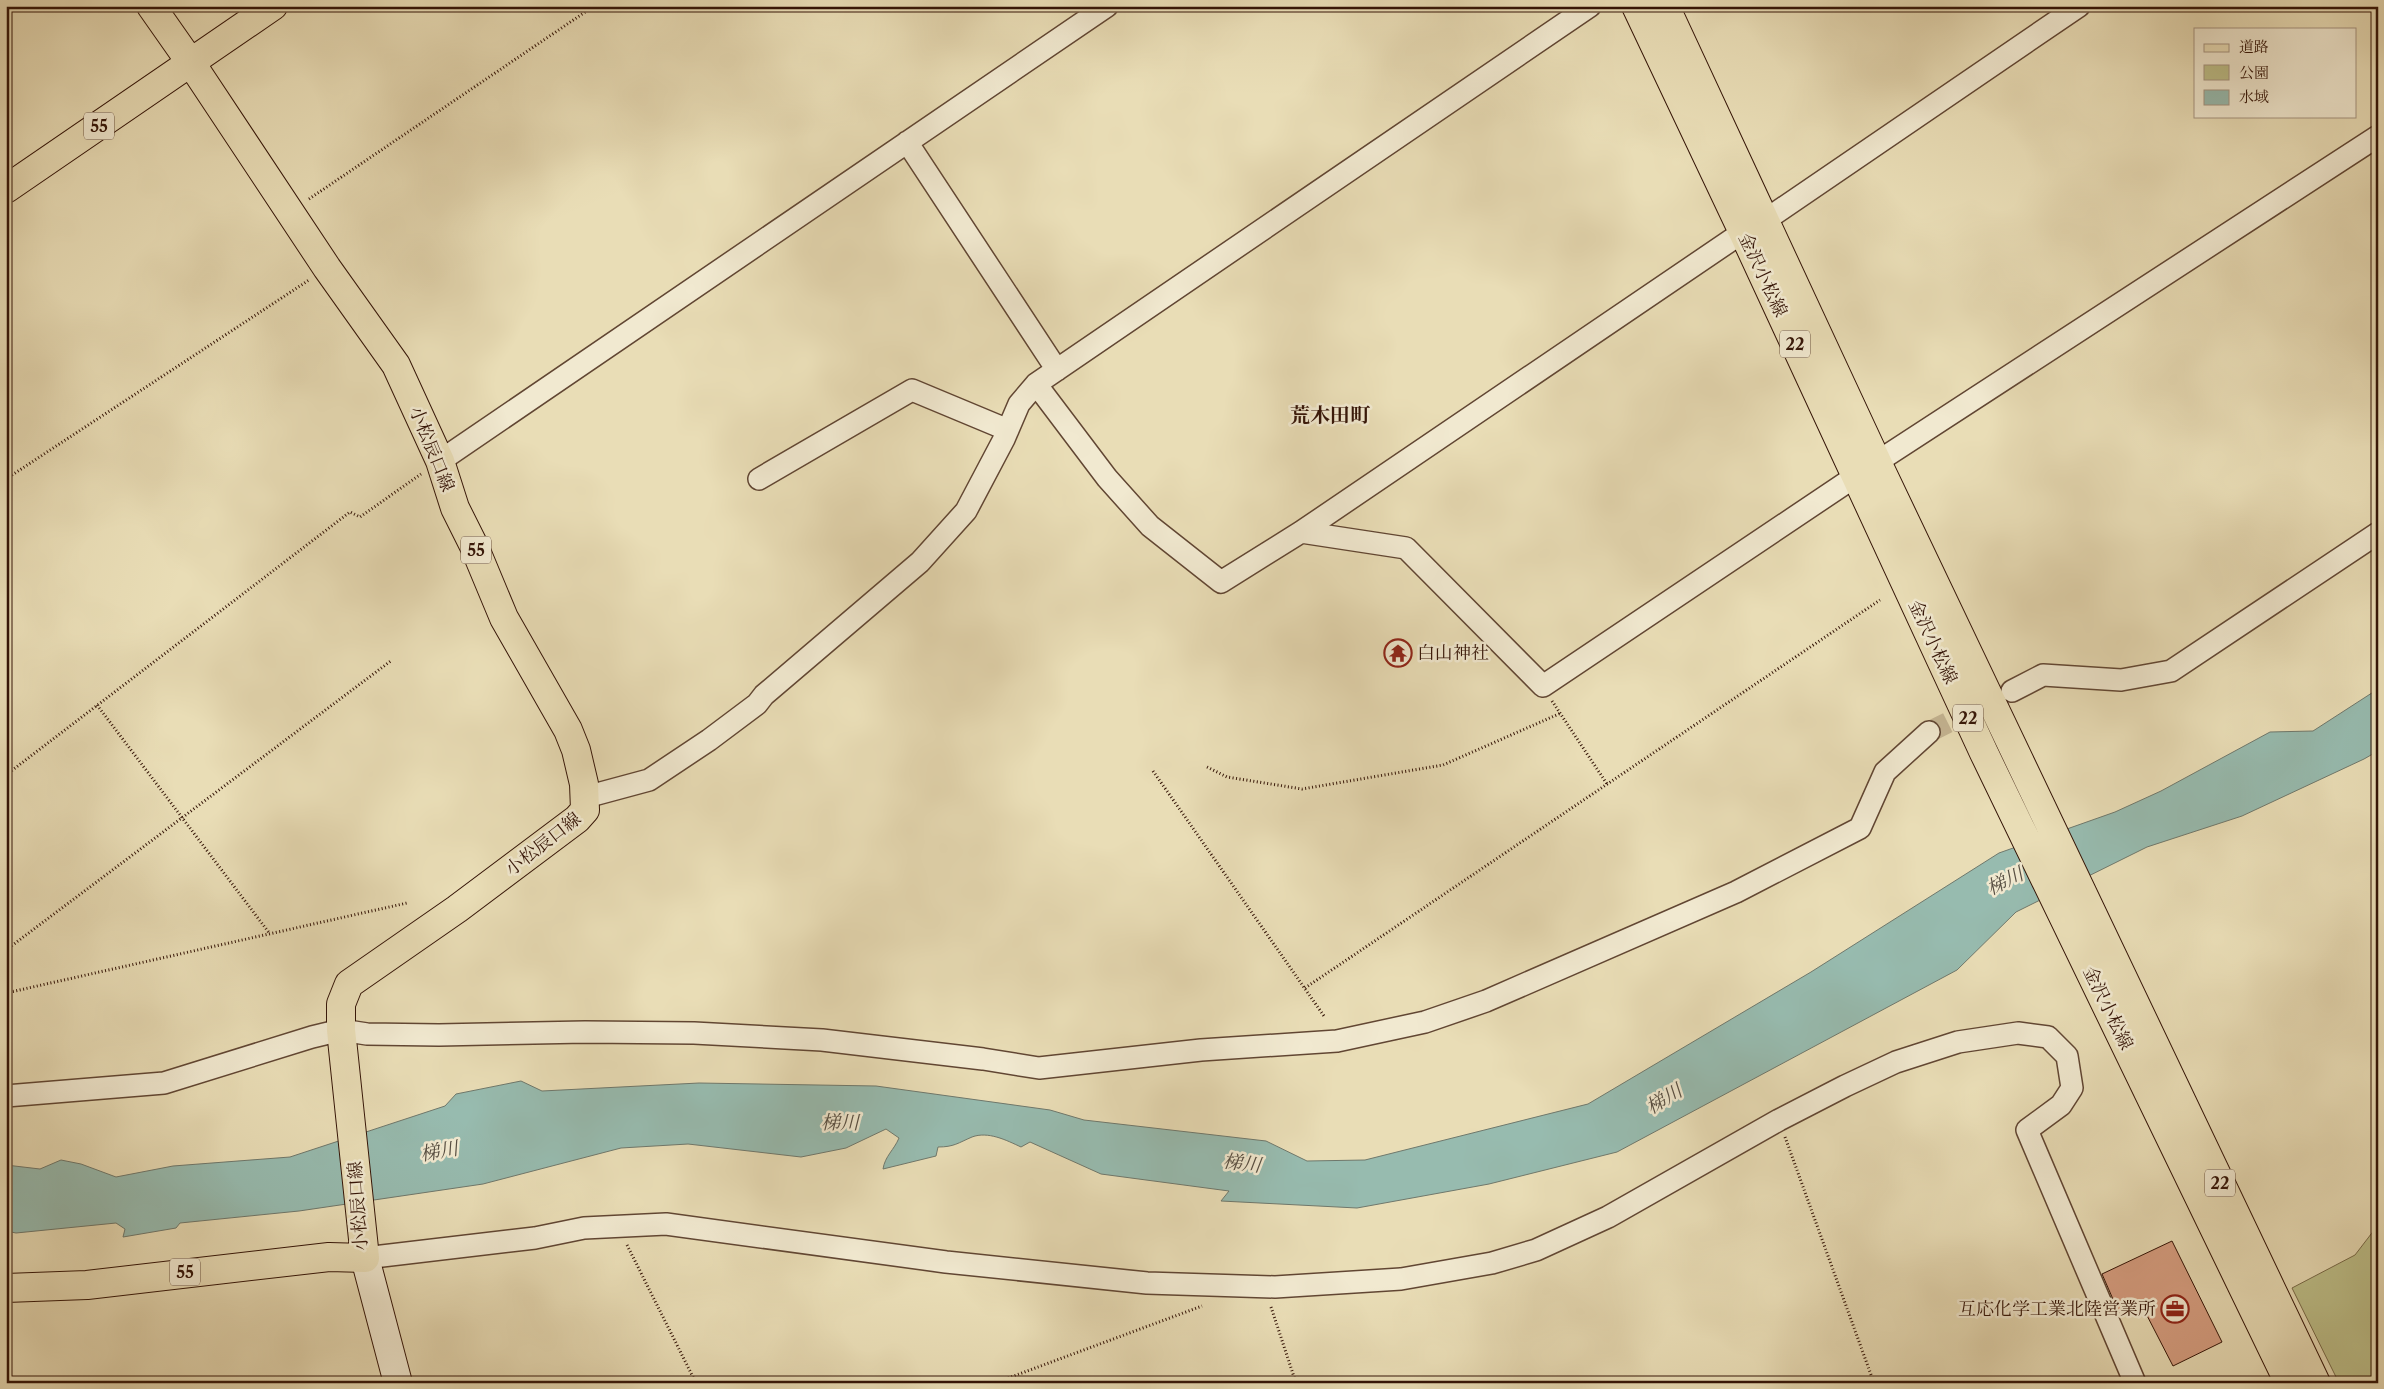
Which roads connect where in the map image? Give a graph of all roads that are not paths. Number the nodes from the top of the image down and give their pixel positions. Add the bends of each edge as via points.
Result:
1 (151, 6) edge
2 (273, 6) edge
3 (1107, 6) edge
4 (1590, 6) edge
5 (1636, 6) edge
6 (1665, 6) edge
7 (2079, 6) edge
8 (191, 62) junction
9 (2378, 136) edge
10 (907, 142) junction
11 (6, 189) edge
12 (1754, 226) junction
13 (1057, 370) junction
14 (1036, 384) junction
15 (1008, 430) junction
16 (440, 461) junction
17 (1867, 469) junction
18 (759, 479) dead end
19 (1301, 532) junction
20 (2378, 533) edge
21 (2012, 691) tunnel mouth
22 (1929, 732) tunnel mouth
23 (586, 797) junction
24 (2113, 989) junction
25 (342, 1034) junction
26 (6, 1096) edge
27 (364, 1253) junction
28 (6, 1288) edge
29 (398, 1383) edge
30 (2135, 1383) edge
31 (2289, 1383) edge
32 (2316, 1383) edge

1 - 8 main road, 小松辰口線 / 55
2 - 8 main road, 55
3 - 10 street
4 - 13 street
5 - 12 main road, 金沢小松線 / 22
6 - 12 main road, 金沢小松線 / 22
7 - 12 street
8 - 11 main road, 55
8 - 16 main road, 小松辰口線 / 55 via 326,268 396,366
9 - 17 street
10 - 13 street
10 - 16 street
12 - 17 main road, 金沢小松線 / 22
12 - 19 street
13 - 14 street
14 - 15 street via 1019,404
14 - 19 street via 1107,478 1150,526 1221,582
15 - 18 street via 912,390
15 - 23 street via 966,512 920,562 757,704 649,780
16 - 23 main road, 小松辰口線 / 55 via 455,508 504,618 568,730 576,750
17 - 19 street via 1543,686 1406,548
17 - 24 main road, 金沢小松線 / 22 via 1977,671 2008,736
17 - 24 main road, 金沢小松線 / 22 via 1952,682 1984,753
20 - 21 street via 2171,670 2121,680 2043,674
22 - 25 street via 1885,772 1860,828 1736,892 1486,1001 1424,1022 1337,1041 1200,1050 1038,1068 822,1040 694,1032
23 - 25 main road, 小松辰口線 via 585,810 578,819 349,984 342,1004
24 - 31 main road, 金沢小松線 / 22
24 - 32 main road, 金沢小松線 / 22
25 - 26 street via 312,1037 164,1083
25 - 27 main road, 小松辰口線
27 - 28 main road, 小松辰口線 / 55 via 87,1285
27 - 29 main road
27 - 30 street via 535,1238 584,1228 666,1224 946,1262 1147,1283 1275,1287 1401,1279 1536,1250 1608,1217 1779,1120 1896,1062 1958,1042 2018,1033 2048,1037 2067,1056 2072,1088 2061,1105 2027,1130

